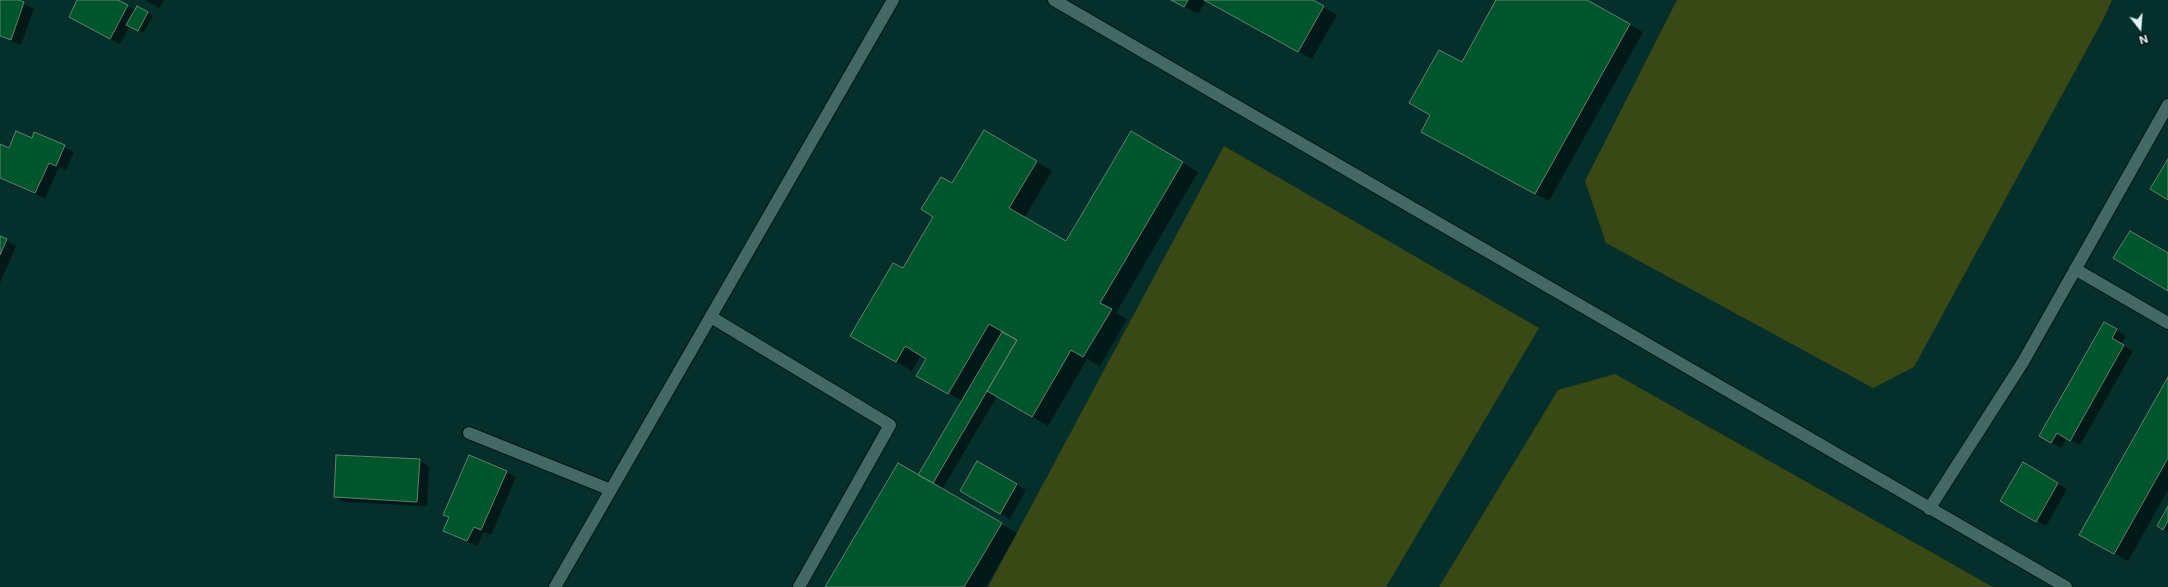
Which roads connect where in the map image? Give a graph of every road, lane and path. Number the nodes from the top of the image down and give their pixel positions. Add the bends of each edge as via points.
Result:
1 (893, 0) edge
2 (1054, 0) edge
3 (2168, 105) edge
4 (2075, 269) junction
5 (711, 317) junction
6 (2168, 323) edge
7 (469, 434) dead end
8 (611, 490) junction
9 (1929, 509) junction
10 (555, 587) edge
11 (799, 587) edge
12 (2066, 587) edge

1 - 5 street
2 - 9 street
3 - 4 street
4 - 6 street
4 - 9 street via 2023,362
5 - 8 street
5 - 11 street via 890,425
7 - 8 street
8 - 10 street
9 - 12 street

